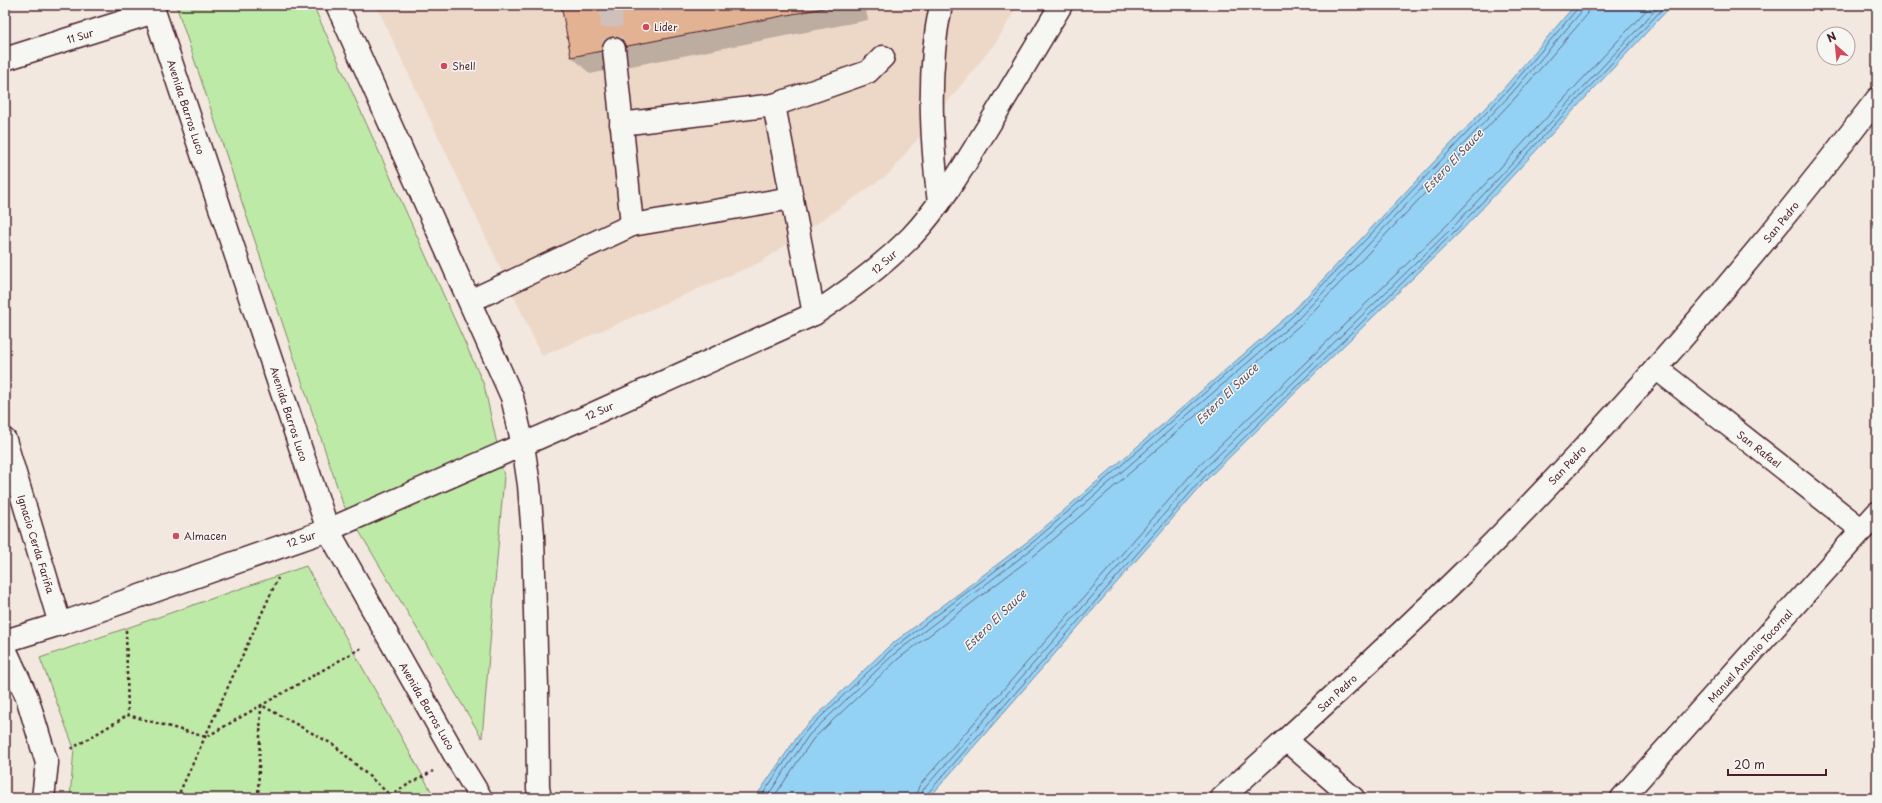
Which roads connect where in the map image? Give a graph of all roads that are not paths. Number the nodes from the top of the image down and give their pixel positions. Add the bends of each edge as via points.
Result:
1 (336, 5) edge
2 (941, 5) edge
3 (1061, 5) edge
4 (153, 8) edge
5 (614, 49) tunnel mouth
6 (883, 57) dead end
7 (5, 59) edge
8 (1877, 99) edge
9 (774, 105) junction
10 (621, 124) junction
11 (792, 198) junction
12 (939, 203) junction
13 (632, 225) junction
14 (470, 301) junction
15 (814, 314) junction
16 (1656, 368) junction
17 (5, 440) edge
18 (522, 445) junction
19 (1877, 513) edge
20 (328, 530) junction
21 (1862, 530) junction
22 (60, 624) junction
23 (5, 641) edge
24 (5, 649) edge
25 (1286, 740) junction
26 (43, 798) edge
27 (481, 798) edge
28 (540, 798) edge
29 (1222, 798) edge
30 (1353, 798) edge
31 (1622, 798) edge

1 - 14 street
2 - 12 street via 932,76 934,161
3 - 12 street, 12 Sur
4 - 7 street, 11 Sur
4 - 20 street, Avenida Barros Luco
5 - 10 street
6 - 9 street via 868,72
8 - 16 street, San Pedro via 1743,269
9 - 10 street
9 - 11 street
10 - 13 street
11 - 13 street
11 - 15 street
12 - 15 street, 12 Sur via 912,236 881,266 849,292
13 - 14 street
14 - 18 street via 512,397
15 - 18 street, 12 Sur
16 - 21 street, San Rafael
16 - 25 street, San Pedro via 1568,465 1476,559
17 - 22 street, Ignacio Cerda Fariña
18 - 20 street, 12 Sur
18 - 28 street via 529,485 532,536
19 - 21 street, Manuel Antonio Tocornal
20 - 22 street, 12 Sur
20 - 27 street, Avenida Barros Luco
21 - 31 street, Manuel Antonio Tocornal
22 - 23 street, 12 Sur
24 - 26 street via 27,697 47,763
25 - 29 street, San Pedro
25 - 30 street

